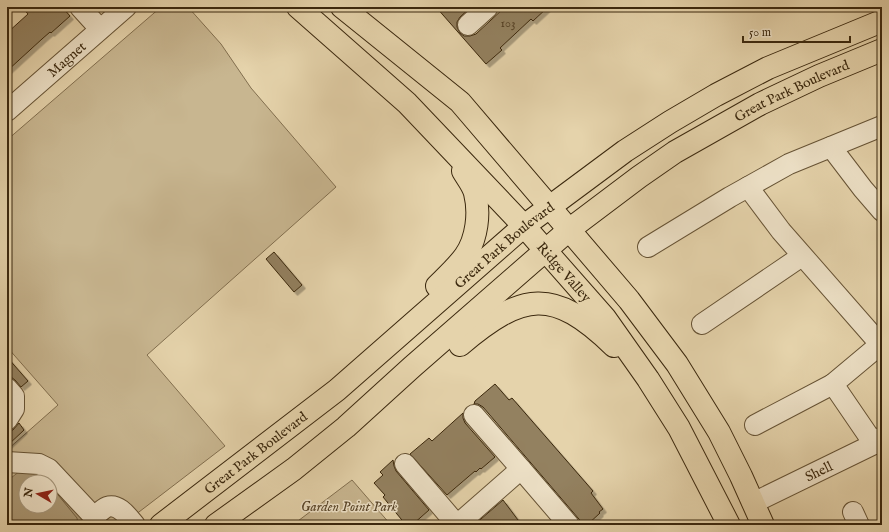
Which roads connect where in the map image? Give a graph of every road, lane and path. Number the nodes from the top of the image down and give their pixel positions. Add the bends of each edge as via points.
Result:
1 (80, 7) edge
2 (126, 7) edge
3 (298, 7) edge
4 (342, 7) edge
5 (488, 7) edge
6 (882, 21) edge
7 (468, 25) dead end
8 (100, 29) junction
9 (882, 50) edge
10 (10, 104) edge
11 (882, 126) edge
12 (433, 130) junction
13 (831, 147) junction
14 (748, 187) junction
15 (551, 206) junction
16 (882, 211) edge
17 (524, 226) junction
18 (570, 229) junction
19 (648, 247) dead end
20 (546, 251) junction
21 (802, 256) junction
22 (702, 324) dead end
23 (881, 343) edge
24 (648, 379) junction
25 (833, 384) junction
26 (7, 388) edge
27 (474, 415) dead end
28 (7, 420) edge
29 (756, 425) dead end
30 (346, 427) junction
31 (288, 429) junction
32 (878, 441) edge
33 (7, 462) edge
34 (405, 464) dead end
35 (521, 469) junction
36 (753, 503) junction
37 (95, 521) edge
38 (135, 525) edge
39 (162, 525) edge
40 (216, 525) edge
41 (457, 525) edge
42 (569, 525) edge
43 (729, 525) edge
44 (763, 525) edge

1 - 8 street
2 - 8 street, Magnet
3 - 12 main road, Ridge Valley
4 - 15 main road via 460,102
5 - 7 street
6 - 15 main road, Great Park Boulevard via 768,68 716,95 625,151
8 - 10 street, Magnet
9 - 18 main road, Great Park Boulevard via 819,76 711,131 639,177
11 - 13 street
12 - 17 main road, Ridge Valley
12 - 31 main road via 475,192 477,221 470,248 454,269
13 - 14 street via 789,164
13 - 16 street
14 - 19 street
14 - 21 street
15 - 17 main road, Great Park Boulevard
15 - 18 main road
17 - 20 main road, Ridge Valley
17 - 31 main road, Great Park Boulevard via 337,390
18 - 20 main road, Great Park Boulevard
18 - 36 main road via 629,300 677,364 719,432
20 - 24 main road, Ridge Valley via 605,318
20 - 30 main road, Great Park Boulevard
21 - 22 street
21 - 23 street
23 - 25 street
24 - 30 main road via 596,329 568,310 534,303 500,315 480,328 426,373
24 - 43 main road, Ridge Valley via 680,428
25 - 29 street
25 - 32 street
26 - 28 street via 14,396 14,409
27 - 35 street
30 - 40 main road, Great Park Boulevard via 294,469
31 - 39 main road, Great Park Boulevard
32 - 36 street, Shell
33 - 37 street via 39,464 49,470
34 - 41 street
35 - 41 street
35 - 42 street
36 - 44 main road
37 - 38 street via 107,507 114,506

